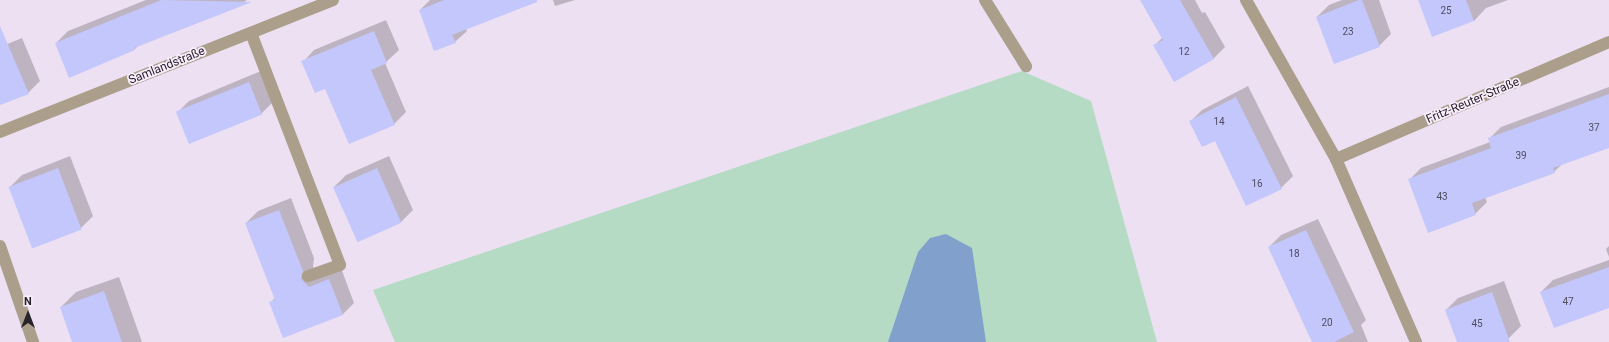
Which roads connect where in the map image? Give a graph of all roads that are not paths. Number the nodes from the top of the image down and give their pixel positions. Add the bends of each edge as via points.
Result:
1 (333, 0) edge
2 (985, 0) edge
3 (1246, 0) edge
4 (251, 33) junction
5 (1609, 42) edge
6 (1026, 66) dead end
7 (0, 132) edge
8 (1336, 159) junction
9 (0, 246) edge
10 (308, 276) dead end
11 (33, 342) edge
12 (1416, 342) edge

1 - 4 street, Samlandstraße
2 - 6 street
3 - 8 street
4 - 7 street, Samlandstraße
4 - 10 street via 340,265
5 - 8 street, Fritz-Reuter-Straße
8 - 12 street
9 - 11 street

